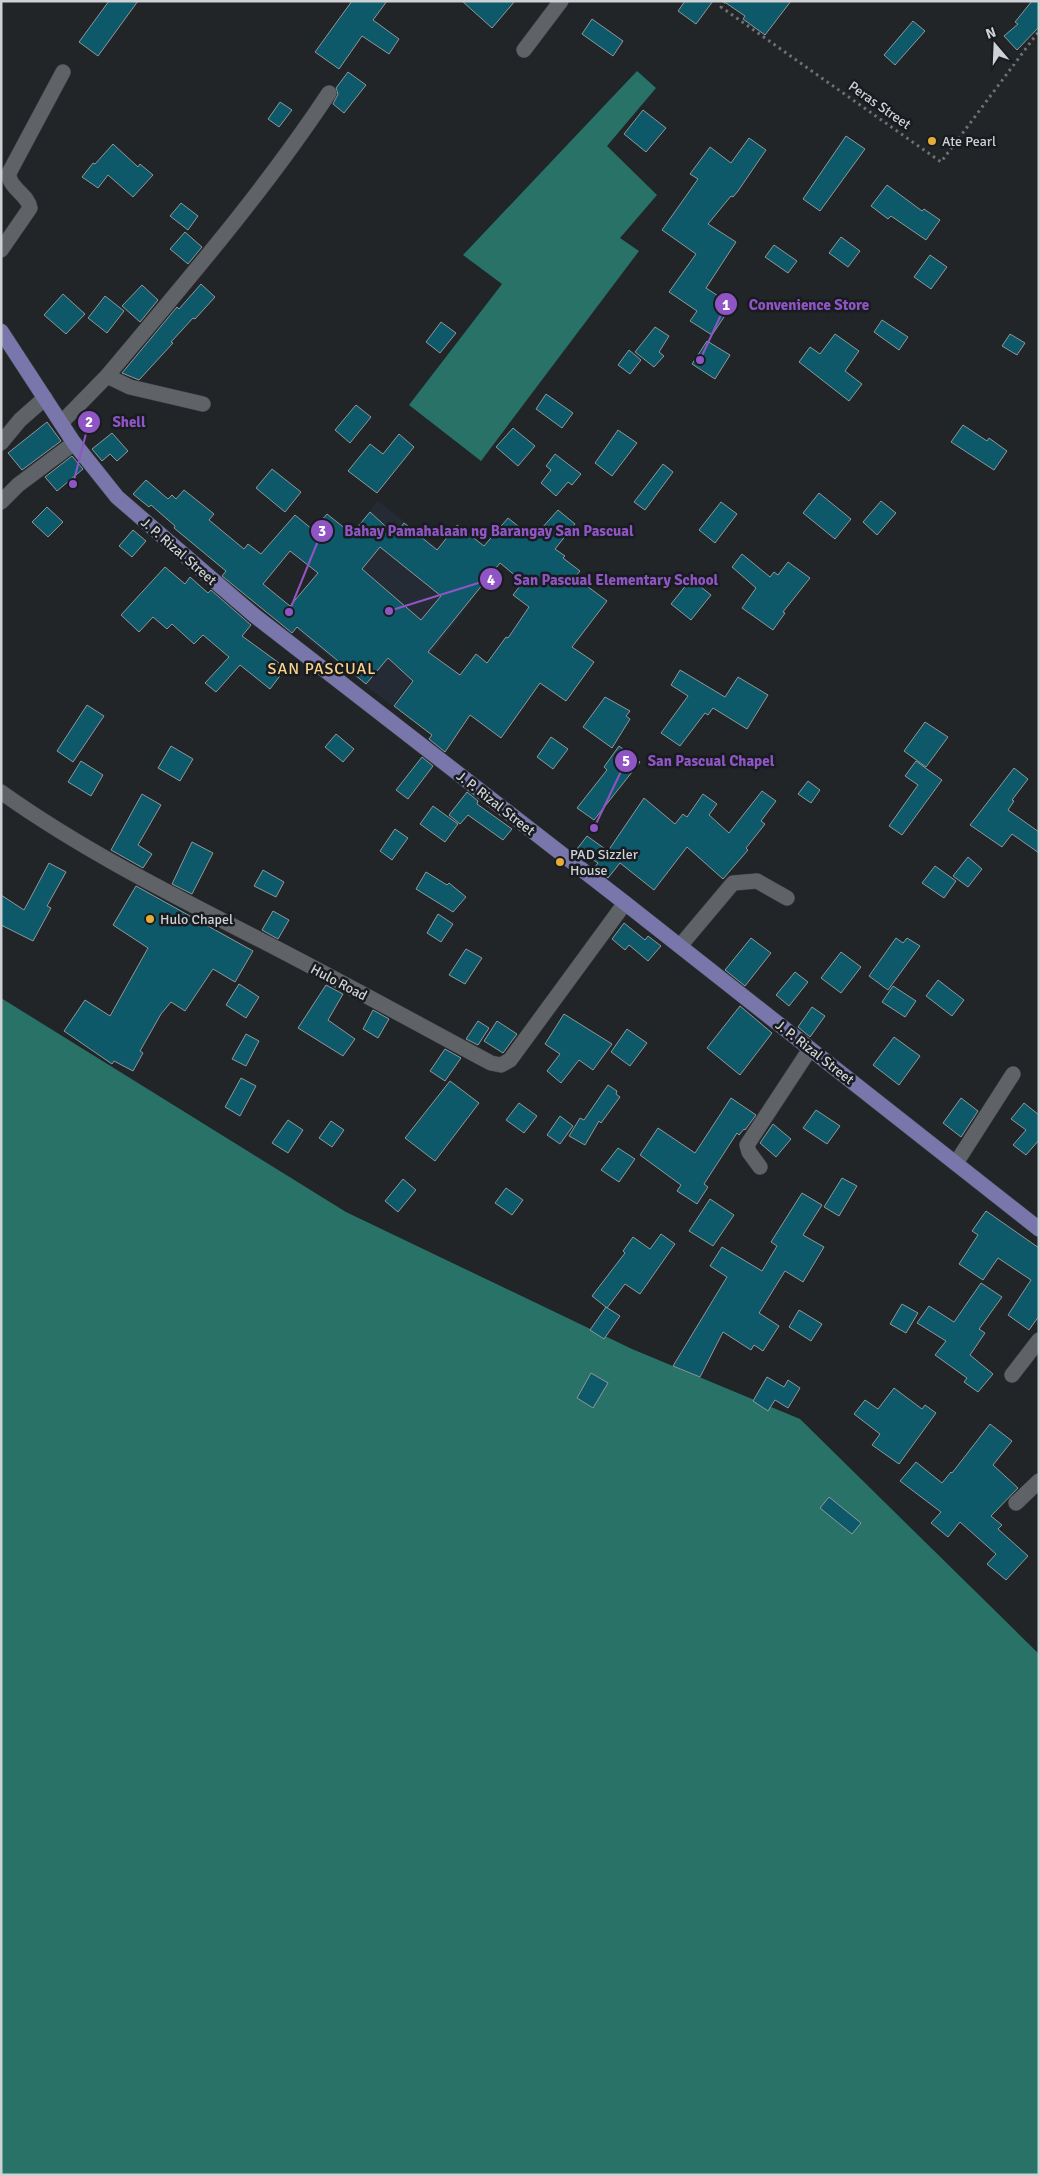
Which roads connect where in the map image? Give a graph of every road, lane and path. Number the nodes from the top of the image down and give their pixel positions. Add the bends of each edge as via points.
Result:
1 (561, 1) edge
2 (725, 1) edge
3 (1039, 31) edge
4 (524, 50) dead end
5 (64, 72) dead end
6 (329, 93) dead end
7 (1, 250) edge
8 (1, 331) edge
9 (107, 376) junction
10 (45, 398) junction
11 (203, 404) dead end
12 (61, 423) junction
13 (1, 443) edge
14 (74, 443) junction
15 (1, 502) edge
16 (1, 792) edge
17 (786, 898) dead end
18 (625, 903) junction
19 (680, 946) junction
20 (810, 1048) junction
21 (1013, 1074) dead end
22 (956, 1163) junction
23 (760, 1167) dead end
24 (1039, 1229) edge
25 (1039, 1340) edge
26 (1012, 1375) dead end
27 (1039, 1481) edge
28 (1016, 1503) dead end

1 - 4 street
2 - 3 path, Peras Street via 721,7 941,162
5 - 7 street via 9,172 10,180 30,208
6 - 9 street via 300,137 214,248
8 - 10 main road, J. P. Rizal Street
9 - 11 street via 130,387
9 - 12 street
10 - 12 main road, J. P. Rizal Street
10 - 13 street
12 - 14 main road, J. P. Rizal Street
14 - 15 street via 18,485
14 - 18 main road, J. P. Rizal Street via 117,497 255,616
16 - 18 street, Hulo Road via 44,823 148,883 491,1063 501,1065 510,1060
17 - 19 street via 757,881 733,883
18 - 19 main road, J. P. Rizal Street
19 - 20 main road, J. P. Rizal Street
20 - 22 main road, J. P. Rizal Street
20 - 23 street via 747,1145
21 - 22 street
22 - 24 main road, J. P. Rizal Street
25 - 26 street
27 - 28 street

